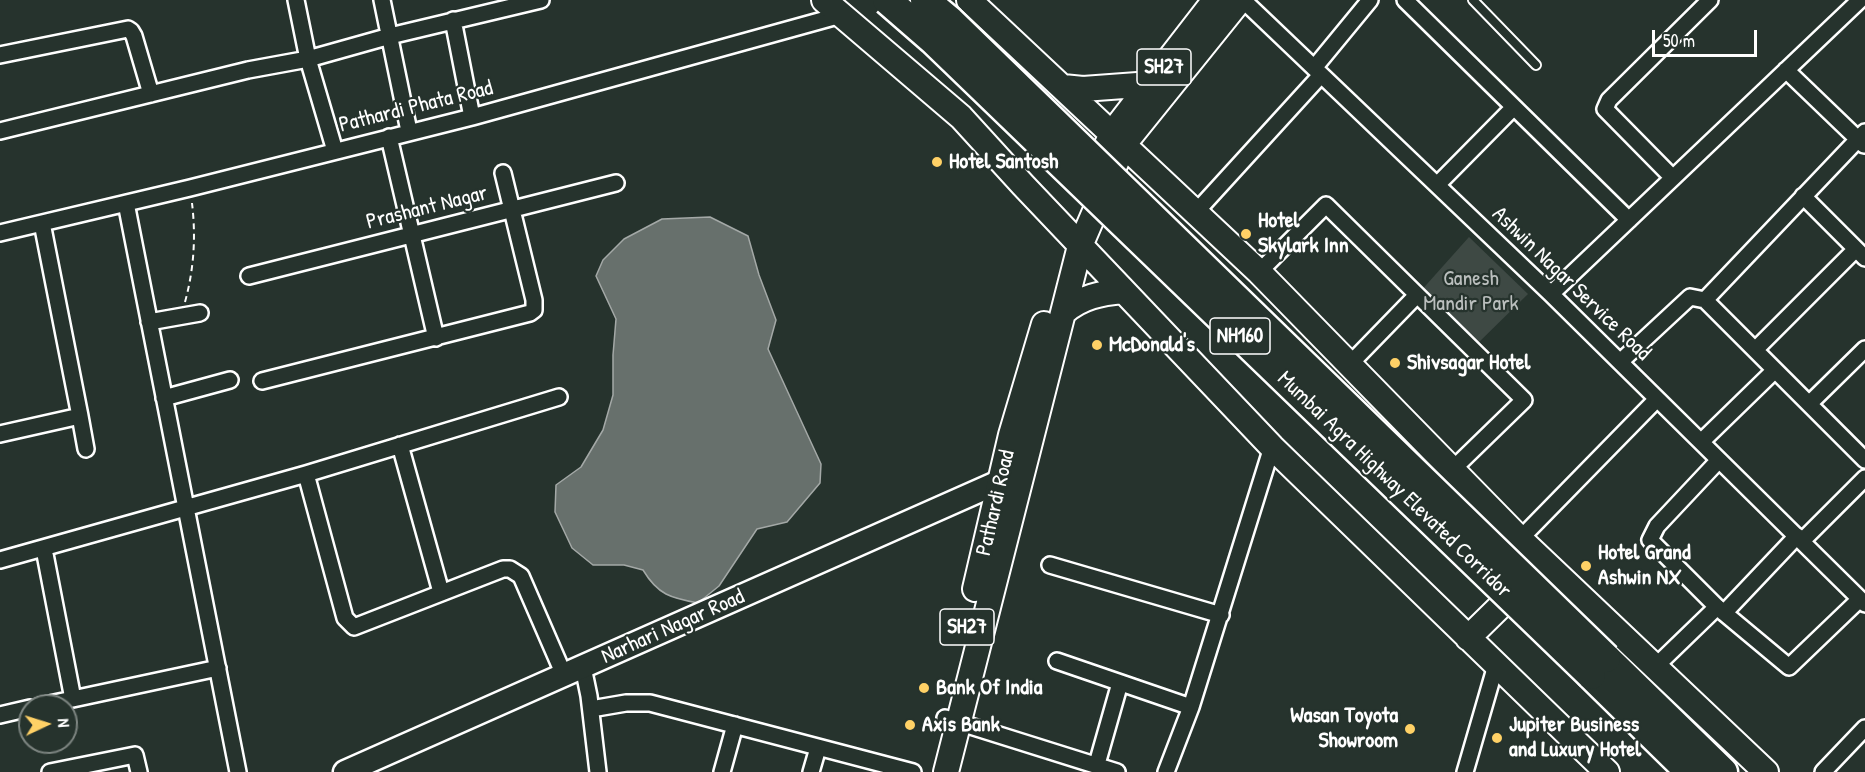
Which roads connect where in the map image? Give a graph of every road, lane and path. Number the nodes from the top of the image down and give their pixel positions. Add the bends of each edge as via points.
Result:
1 (296, 0) edge
2 (382, 0) edge
3 (541, 0) edge
4 (887, 0) edge
5 (925, 0) edge
6 (969, 0) edge
7 (1215, 0) edge
8 (1241, 0) edge
9 (1370, 0) edge
10 (1405, 0) edge
11 (1473, 0) edge
12 (1710, 0) edge
13 (1860, 0) edge
14 (503, 4) edge
15 (833, 7) edge
16 (453, 21) junction
17 (390, 36) junction
18 (0, 55) edge
19 (308, 58) junction
20 (1536, 65) dead end
21 (1786, 70) junction
22 (1318, 72) junction
23 (1151, 84) junction
24 (1063, 87) junction
25 (151, 94) junction
26 (1514, 107) junction
27 (472, 117) junction
28 (0, 131) edge
29 (409, 131) junction
30 (389, 137) junction
31 (1118, 139) junction
32 (1862, 139) edge
33 (335, 151) junction
34 (503, 173) dead end
35 (1673, 178) junction
36 (616, 183) dead end
37 (1437, 185) junction
38 (190, 188) junction
39 (1803, 196) junction
40 (126, 203) junction
41 (513, 210) junction
42 (1196, 212) junction
43 (1629, 220) junction
44 (42, 223) junction
45 (0, 233) edge
46 (412, 235) junction
47 (1076, 241) junction
48 (1860, 253) edge
49 (1259, 272) junction
50 (249, 276) dead end
51 (1123, 291) junction
52 (1551, 294) junction
53 (1417, 295) junction
54 (1705, 300) junction
55 (1064, 312) junction
56 (200, 313) dead end
57 (181, 316) junction
58 (149, 322) junction
59 (436, 338) junction
60 (1865, 349) edge
61 (1755, 350) junction
62 (1620, 362) junction
63 (1349, 365) junction
64 (1775, 370) junction
65 (230, 380) dead end
66 (262, 381) dead end
67 (559, 397) dead end
68 (164, 398) junction
69 (1657, 399) junction
70 (1809, 404) junction
71 (80, 416) junction
72 (0, 434) edge
73 (1701, 442) junction
74 (400, 445) junction
75 (1272, 447) junction
76 (86, 449) dead end
77 (1719, 460) junction
78 (1865, 460) edge
79 (1452, 470) junction
80 (306, 474) junction
81 (1865, 478) edge
82 (1011, 481) junction
83 (186, 508) junction
84 (1520, 539) junction
85 (1799, 539) junction
86 (44, 549) junction
87 (0, 560) edge
88 (1546, 563) junction
89 (1050, 565) dead end
90 (441, 592) junction
91 (1862, 601) edge
92 (1720, 610) junction
93 (1221, 615) junction
94 (1468, 638) junction
95 (1058, 661) dead end
96 (1496, 665) junction
97 (1655, 667) junction
98 (218, 668) junction
99 (574, 671) junction
100 (1119, 683) junction
101 (72, 694) edge
102 (78, 698) edge
103 (1191, 707) junction
104 (591, 709) junction
105 (18, 710) edge
106 (0, 714) edge
107 (951, 720) junction
108 (735, 725) junction
109 (1865, 728) edge
110 (818, 748) junction
111 (1096, 764) junction
112 (51, 772) edge
113 (139, 772) edge
114 (238, 772) edge
115 (345, 772) edge
116 (598, 772) edge
117 (722, 772) edge
118 (811, 772) edge
119 (913, 772) edge
120 (930, 772) edge
121 (946, 772) edge
122 (1117, 772) edge
123 (1166, 772) edge
124 (1466, 772) edge
125 (1607, 772) edge
126 (1690, 772) edge
127 (1723, 772) edge
128 (1766, 772) edge
129 (1823, 772) edge

1 - 19 street
2 - 17 street
3 - 14 street
4 - 126 highway, Mumbai Agra Highway Elevated Corridor / NH160, bridge
5 - 127 highway, Mumbai Agra Highway Elevated Corridor / NH160, bridge
6 - 24 main road
7 - 23 main road, SH27 / SH27
8 - 22 street, Ashwin Nagar Service Road
8 - 31 main road
9 - 22 street
10 - 26 street
11 - 20 lane
12 - 35 street via 1609,100 1605,109
13 - 21 street
14 - 16 street
15 - 27 street, Pathardi Phata Road
15 - 47 main road via 961,117
16 - 17 street
16 - 27 street
17 - 19 street
17 - 29 street
18 - 25 street via 128,29 134,36
19 - 25 street
19 - 33 street
21 - 32 street
21 - 35 street
22 - 37 street, Ashwin Nagar Service Road
22 - 42 street
23 - 24 main road
23 - 31 main road, SH27 / SH27
24 - 31 main road
25 - 28 street
26 - 37 street
26 - 43 street
27 - 29 street, Pathardi Phata Road
29 - 30 street, Pathardi Phata Road
30 - 33 street, Pathardi Phata Road
30 - 46 street
31 - 42 main road
31 - 47 main road, SH27 / SH27
32 - 39 street
33 - 38 street, Pathardi Phata Road
34 - 41 street
35 - 43 street
36 - 41 street, Prashant Nagar
37 - 52 street, Ashwin Nagar Service Road
38 - 40 street, Pathardi Phata Road
38 - 57 path via 194,251
39 - 48 street
39 - 54 street
40 - 44 street, Pathardi Phata Road
40 - 58 street
41 - 46 street, Prashant Nagar
41 - 59 street via 534,310
42 - 49 main road
43 - 52 street
44 - 45 street, Pathardi Phata Road
44 - 71 street
46 - 50 street, Prashant Nagar
46 - 59 street
47 - 51 main road
47 - 55 main road
47 - 82 main road, Pathardi Road / SH27 via 1011,435
48 - 61 street
49 - 53 street via 1326,205
49 - 63 main road
51 - 55 main road via 1079,300
51 - 75 main road
52 - 62 street, Ashwin Nagar Service Road
53 - 63 street
53 - 79 street via 1524,400
54 - 61 street
54 - 62 street via 1690,297
55 - 82 main road
56 - 57 street
57 - 58 street
58 - 68 street
59 - 66 street
60 - 70 street
61 - 64 street
62 - 69 street, Ashwin Nagar Service Road
63 - 79 main road
64 - 70 street
64 - 73 street
65 - 68 street
67 - 74 street
68 - 83 street
69 - 73 street, Ashwin Nagar Service Road
69 - 84 street
70 - 78 street
71 - 72 street
71 - 76 street
73 - 77 street, Ashwin Nagar Service Road
74 - 80 street
74 - 90 street
75 - 93 street
75 - 94 main road
77 - 85 street, Ashwin Nagar Service Road
77 - 92 street via 1657,526 1650,540
79 - 84 main road
80 - 83 street
80 - 90 street via 345,618 354,627
81 - 85 street
82 - 99 street, Narhari Nagar Road
82 - 107 main road
83 - 86 street
83 - 98 street
84 - 88 main road
85 - 91 street, Ashwin Nagar Service Road
85 - 92 street
86 - 87 street
86 - 101 street
88 - 94 main road
88 - 97 main road
89 - 93 street
90 - 99 street via 503,569 516,571
91 - 92 street via 1789,667
92 - 97 street
93 - 103 street
94 - 96 main road
95 - 100 street
96 - 124 street
96 - 125 main road
97 - 128 main road
98 - 102 street
98 - 114 street
99 - 104 street
99 - 115 street, Narhari Nagar Road
100 - 103 street
100 - 111 street
103 - 123 street
104 - 108 street via 650,703
104 - 116 street
105 - 106 street
107 - 111 street
107 - 120 main road
107 - 121 main road
108 - 110 street
108 - 117 street
109 - 129 street
110 - 118 street
110 - 119 street
111 - 122 street
112 - 113 street via 135,755

